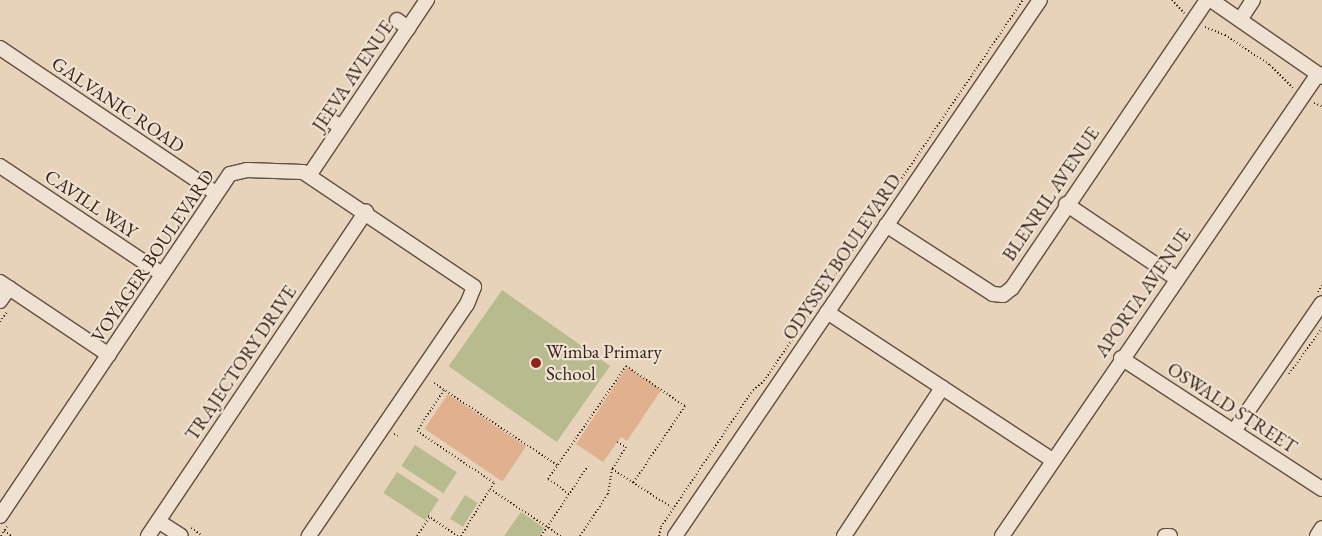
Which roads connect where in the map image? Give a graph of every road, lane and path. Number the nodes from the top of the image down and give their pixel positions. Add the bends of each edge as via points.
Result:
1 (427, 0) edge
2 (1023, 0) edge
3 (1040, 0) edge
4 (1172, 0) edge
5 (1207, 0) edge
6 (1211, 0) edge
7 (1253, 0) edge
8 (1193, 20) junction
9 (1240, 20) junction
10 (0, 48) edge
11 (1320, 75) edge
12 (1303, 96) junction
13 (1322, 106) edge
14 (0, 166) edge
15 (310, 174) junction
16 (216, 194) junction
17 (1066, 204) junction
18 (366, 212) junction
19 (886, 225) junction
20 (162, 274) junction
21 (1177, 279) junction
22 (3, 292) edge
23 (1322, 303) edge
24 (827, 312) junction
25 (0, 322) edge
26 (1322, 328) edge
27 (109, 355) junction
28 (1121, 358) junction
29 (1289, 374) dead end
30 (434, 382) dead end
31 (942, 388) junction
32 (444, 390) junction
33 (1234, 431) junction
34 (617, 442) dead end
35 (1052, 460) junction
36 (557, 465) junction
37 (588, 466) dead end
38 (612, 469) junction
39 (633, 483) junction
40 (1322, 488) edge
41 (490, 489) junction
42 (569, 494) junction
43 (670, 507) dead end
44 (0, 516) edge
45 (158, 521) junction
46 (547, 527) junction
47 (1322, 528) edge
48 (4, 531) dead end
49 (12, 536) edge
50 (148, 536) edge
51 (181, 536) edge
52 (309, 536) edge
53 (417, 536) edge
54 (459, 536) edge
55 (541, 536) edge
56 (561, 536) edge
57 (580, 536) edge
58 (659, 536) edge
59 (675, 536) edge
60 (844, 536) edge
61 (1002, 536) edge
62 (1165, 536) edge
63 (1170, 536) edge
64 (1317, 536) edge

1 - 15 street, JEEVA AVENUE via 402,24 336,123
2 - 58 path via 764,381 753,390 661,527
3 - 19 street, ODYSSEY BOULEVARD
4 - 8 path
5 - 8 street, BLENRIL AVENUE
6 - 9 street
7 - 9 street
8 - 12 path via 1225,35 1270,65
8 - 17 street, BLENRIL AVENUE
9 - 11 street
10 - 16 street, GALVANIC ROAD
11 - 12 street, APORTA AVENUE
12 - 13 path
12 - 21 street, APORTA AVENUE
14 - 20 street, CAVILL WAY
15 - 16 street, VOYAGER BOULEVARD via 239,171 230,174
15 - 18 street
16 - 20 street, VOYAGER BOULEVARD
17 - 19 street, BLENRIL AVENUE via 1012,288 1003,295 993,294
17 - 21 street
18 - 45 street, TRAJECTORY DRIVE
18 - 52 street via 474,286 467,304
19 - 24 street, ODYSSEY BOULEVARD
20 - 27 street, VOYAGER BOULEVARD
21 - 28 street, APORTA AVENUE
22 - 25 path via 12,304
22 - 27 street
23 - 33 street
24 - 31 street
24 - 59 street, ODYSSEY BOULEVARD
26 - 29 path
27 - 44 street, VOYAGER BOULEVARD
28 - 33 street, OSWALD STREET
28 - 35 street, APORTA AVENUE
30 - 32 path
31 - 35 street
31 - 60 street
32 - 36 path
32 - 41 path via 417,431 494,483
33 - 40 street, OSWALD STREET
34 - 38 path via 626,447
35 - 61 street, APORTA AVENUE
36 - 39 path via 626,366 684,406
36 - 42 path via 548,479
37 - 42 path
38 - 39 path
38 - 57 path via 608,494
39 - 43 path
41 - 46 path
41 - 54 path
42 - 46 path
45 - 50 street, TRAJECTORY DRIVE
45 - 51 street
46 - 55 path
46 - 56 path
47 - 64 street
48 - 49 path
53 - 54 path via 429,516
62 - 63 street

